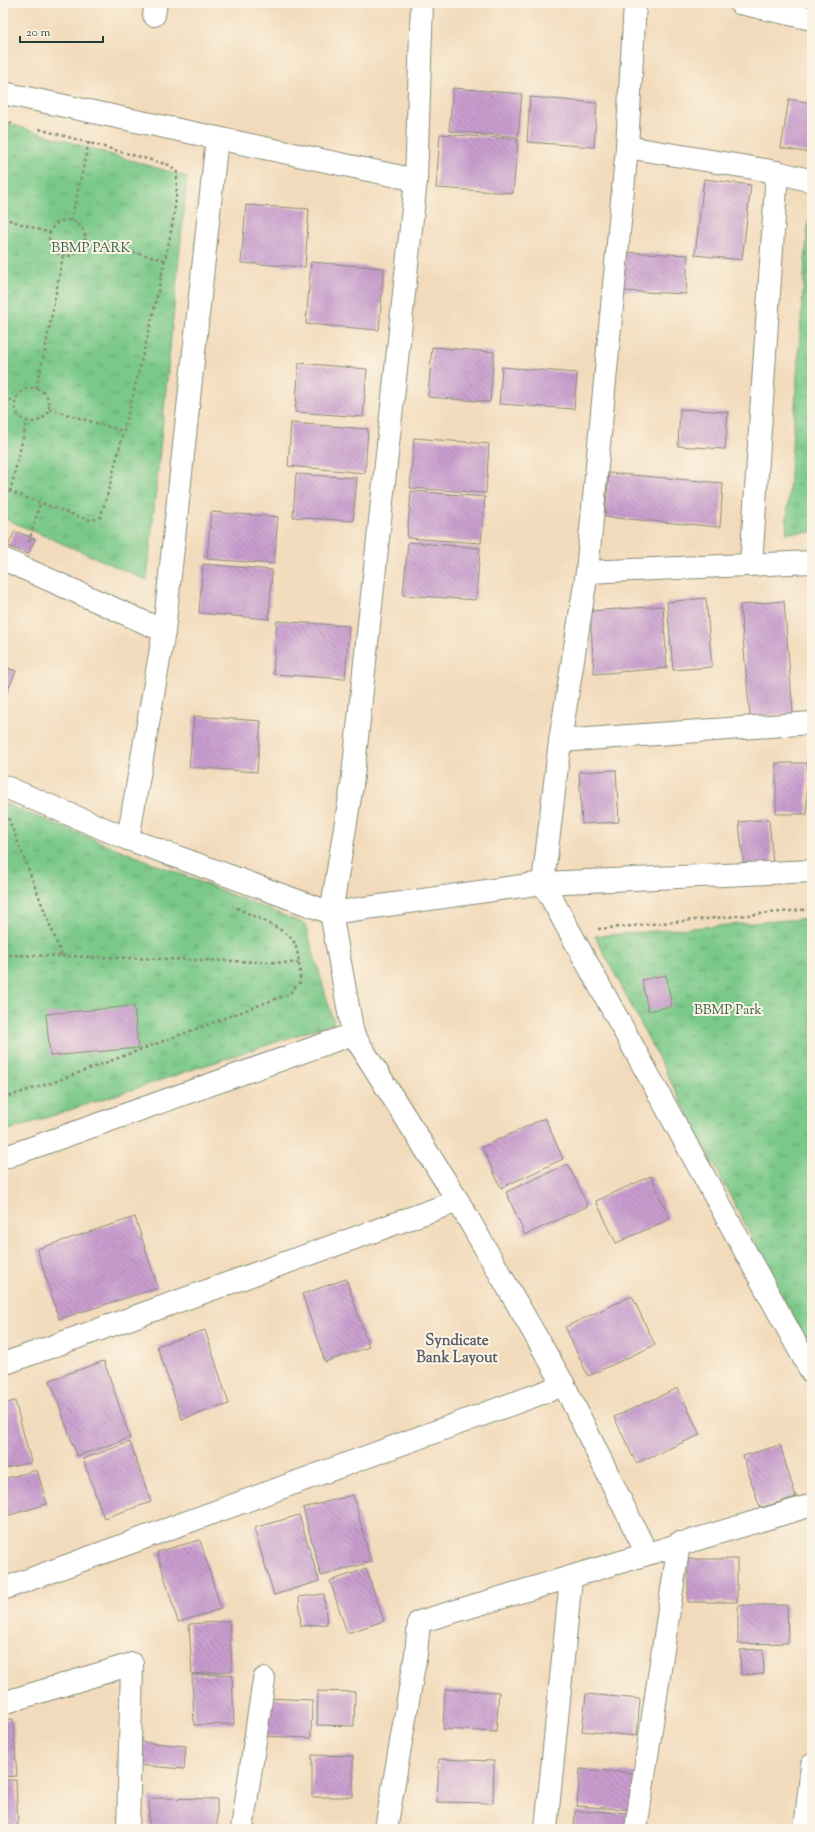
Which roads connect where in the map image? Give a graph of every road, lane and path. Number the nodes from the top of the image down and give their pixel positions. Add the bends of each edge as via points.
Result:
1 (422, 3) edge
2 (635, 3) edge
3 (740, 3) edge
4 (812, 19) edge
5 (3, 93) edge
6 (16, 122) dead end
7 (3, 124) edge
8 (38, 128) dead end
9 (216, 138) junction
10 (89, 142) junction
11 (627, 147) junction
12 (777, 172) junction
13 (416, 180) junction
14 (812, 181) edge
15 (3, 218) edge
16 (71, 220) junction
17 (50, 233) junction
18 (86, 240) junction
19 (63, 256) junction
20 (164, 260) junction
21 (36, 388) junction
22 (3, 398) edge
23 (15, 401) junction
24 (49, 409) junction
25 (27, 421) junction
26 (123, 431) junction
27 (3, 489) edge
28 (10, 492) junction
29 (40, 503) junction
30 (812, 562) edge
31 (12, 563) edge
32 (751, 565) junction
33 (587, 572) junction
34 (164, 631) junction
35 (812, 723) edge
36 (560, 741) junction
37 (3, 786) edge
38 (8, 816) dead end
39 (128, 839) junction
40 (812, 871) edge
41 (543, 884) junction
42 (230, 905) dead end
43 (812, 909) edge
44 (331, 913) junction
45 (569, 932) junction
46 (3, 955) edge
47 (62, 956) junction
48 (300, 963) junction
49 (353, 1034) junction
50 (3, 1098) edge
51 (3, 1158) edge
52 (458, 1201) junction
53 (3, 1364) edge
54 (812, 1373) edge
55 (564, 1385) junction
56 (812, 1504) edge
57 (679, 1543) junction
58 (647, 1554) junction
59 (571, 1578) junction
60 (3, 1588) edge
61 (264, 1679) dead end
62 (3, 1703) edge
63 (812, 1765) edge
64 (128, 1829) edge
65 (242, 1829) edge
66 (386, 1829) edge
67 (546, 1829) edge
68 (636, 1829) edge
69 (804, 1829) edge

1 - 13 street
2 - 11 street
3 - 4 street
5 - 9 street
6 - 7 path
8 - 10 path
9 - 13 street
9 - 34 street
10 - 16 path
10 - 20 path via 169,165 177,172 177,186
11 - 12 street
11 - 33 street
12 - 14 street
12 - 32 street
13 - 44 street via 352,785
15 - 17 path
16 - 17 path via 56,224
16 - 18 path via 83,229
17 - 19 path via 50,245
18 - 19 path via 76,255
18 - 20 path
19 - 21 path
20 - 26 path via 140,371
21 - 23 path via 20,392
21 - 24 path via 45,393
22 - 23 path
23 - 25 path via 18,415
24 - 25 path via 38,421
24 - 26 path
25 - 28 path
26 - 29 path via 109,494 100,518 85,519
27 - 28 path
28 - 29 path
29 - 31 path
30 - 32 street
31 - 34 street
32 - 33 street
33 - 36 street
34 - 39 street
35 - 36 street
36 - 41 street
37 - 39 street
38 - 47 path
39 - 44 street
40 - 41 street
41 - 44 street
41 - 45 street
42 - 48 path via 282,931 293,940
43 - 45 path
44 - 49 street
45 - 54 street
46 - 47 path
47 - 48 path
48 - 50 path via 300,982 289,994 54,1082
49 - 51 street
49 - 52 street
52 - 53 street
52 - 55 street
55 - 58 street
55 - 60 street
56 - 57 street
57 - 58 street
57 - 68 street
58 - 59 street
59 - 66 street via 419,1622 416,1654
59 - 67 street
61 - 65 street
62 - 64 street via 132,1664
63 - 69 street

